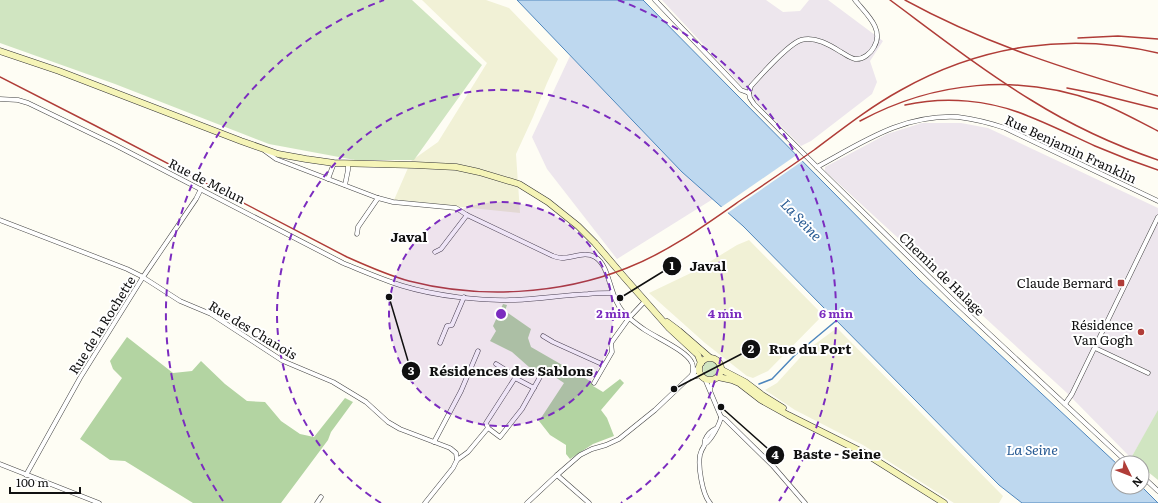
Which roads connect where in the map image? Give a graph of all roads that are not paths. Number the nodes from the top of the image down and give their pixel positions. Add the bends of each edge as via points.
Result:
1 (654, 0) edge
2 (855, 0) edge
3 (0, 51) edge
4 (749, 93) junction
5 (0, 99) edge
6 (260, 148) junction
7 (334, 163) junction
8 (348, 164) junction
9 (816, 167) junction
10 (328, 179) junction
11 (345, 185) junction
12 (201, 189) junction
13 (378, 198) junction
14 (1158, 201) edge
15 (467, 215) junction
16 (1158, 217) edge
17 (0, 220) edge
18 (357, 234) dead end
19 (435, 252) dead end
20 (143, 277) junction
21 (612, 293) junction
22 (464, 297) junction
23 (645, 301) junction
24 (629, 318) junction
25 (661, 319) junction
26 (543, 336) dead end
27 (440, 343) dead end
28 (1095, 348) junction
29 (478, 351) dead end
30 (709, 358) junction
31 (496, 364) dead end
32 (604, 364) junction
33 (700, 364) junction
34 (722, 370) junction
35 (1148, 373) dead end
36 (691, 376) junction
37 (540, 377) dead end
38 (703, 377) junction
39 (515, 378) junction
40 (716, 379) junction
41 (594, 383) dead end
42 (534, 388) junction
43 (710, 390) junction
44 (1065, 404) junction
45 (721, 417) junction
46 (488, 428) junction
47 (822, 432) junction
48 (434, 442) junction
49 (1119, 455) edge
50 (457, 460) junction
51 (0, 464) edge
52 (26, 475) junction
53 (557, 475) junction
54 (1150, 484) edge
55 (1158, 491) edge
56 (321, 497) dead end
57 (99, 503) edge
58 (317, 503) edge
59 (425, 503) edge
60 (527, 503) edge
61 (589, 503) edge
62 (710, 503) edge
63 (805, 503) edge
64 (944, 503) edge

1 - 4 street via 741,90
2 - 4 street via 878,31 877,42 868,54 855,59 820,41 802,40 784,52 751,86
3 - 6 main road
4 - 9 street, Chemin de Halage via 754,104
5 - 12 street, Rue de Melun via 28,103
6 - 7 main road via 278,154
6 - 10 street via 276,159
7 - 8 main road
7 - 10 street
8 - 11 street
8 - 23 main road via 456,167 519,184 567,216
9 - 14 street, Rue Benjamin Franklin via 899,125 919,119 959,118 1005,128
9 - 44 street, Chemin de Halage
10 - 11 street
11 - 13 street
12 - 20 street, Rue de la Rochette
12 - 22 street, Rue de Melun via 362,271 403,286
13 - 15 street via 393,202 456,208
13 - 18 street via 358,228
15 - 19 street via 441,249
15 - 21 street via 553,256 561,258 582,254 596,257 604,266
16 - 28 street
17 - 20 street, Rue des Chanois
20 - 48 street, Rue des Chanois via 180,301 211,314 283,361 333,382 366,402 400,429
20 - 52 street, Rue de la Rochette via 80,378
21 - 22 street, Rue de Melun via 514,300
21 - 24 street via 621,310
22 - 27 street
23 - 24 street
23 - 25 main road
24 - 32 street via 611,343 612,352
24 - 36 street via 685,355 692,362
25 - 30 main road via 679,331
25 - 33 main road via 696,353 700,358
26 - 32 street
28 - 35 street
28 - 44 street
29 - 48 street
30 - 33 main road
30 - 34 main road via 716,359
31 - 39 street
32 - 41 street
33 - 36 street
33 - 38 main road via 699,369
34 - 40 main road
34 - 47 main road
36 - 38 street
36 - 53 street via 656,410 620,439 580,455
37 - 42 street
38 - 40 main road
38 - 43 street
39 - 42 street
39 - 46 street via 486,423
40 - 43 street
40 - 47 main road via 739,383 788,416
42 - 46 street via 522,410 500,437
43 - 45 street
44 - 49 street, Chemin de Halage
45 - 62 street via 720,422 705,440 700,455 704,492
45 - 63 street via 773,466
46 - 50 street via 468,452
47 - 64 main road via 866,454
48 - 50 street, Rue des Chanois via 450,448 456,453
50 - 59 street
51 - 52 street
52 - 57 street
53 - 60 street
53 - 61 street
54 - 55 street
56 - 58 street

